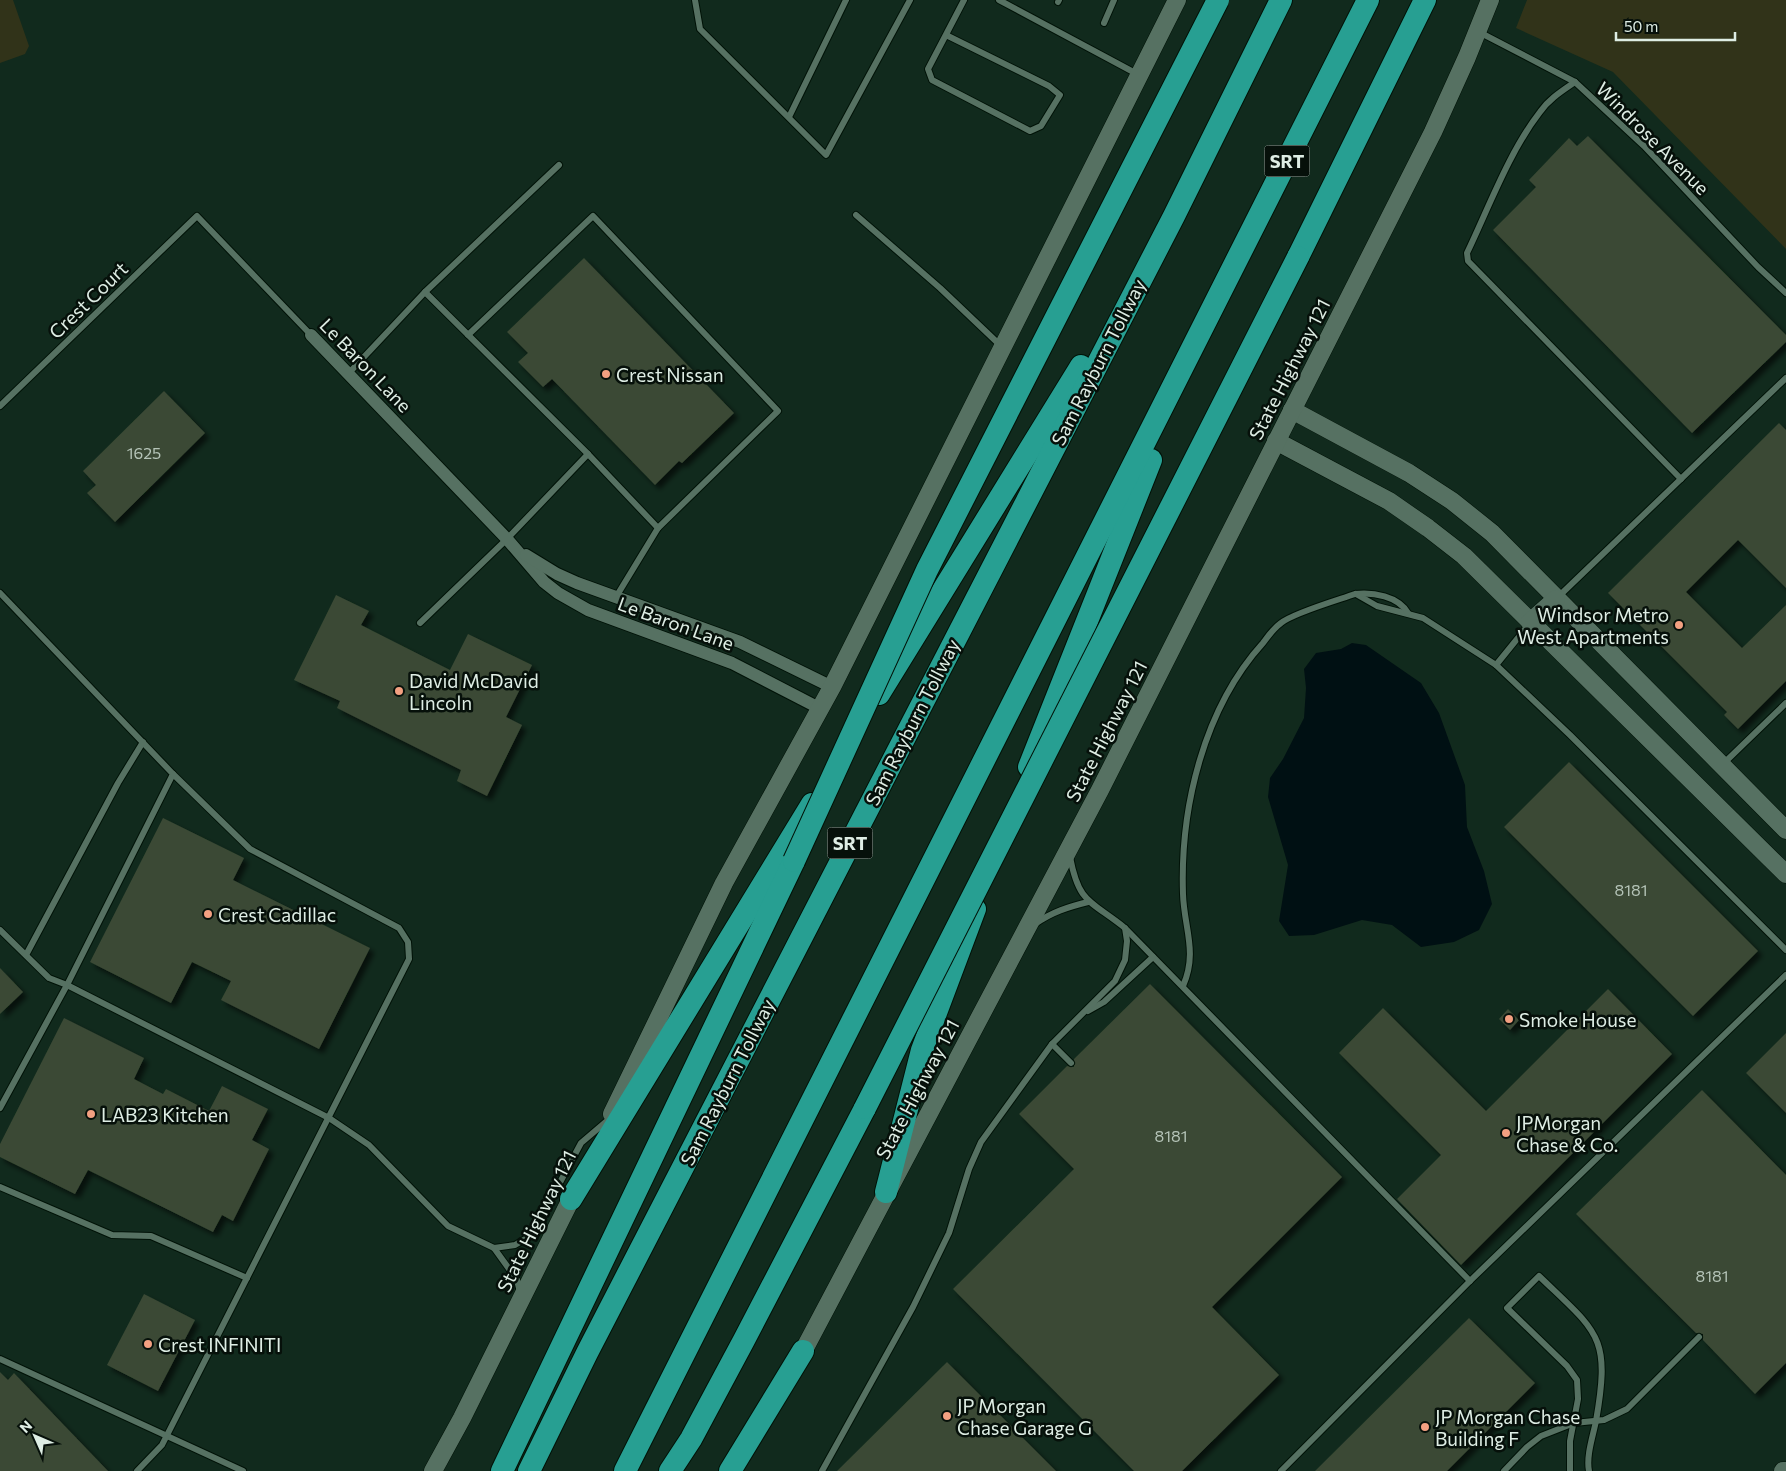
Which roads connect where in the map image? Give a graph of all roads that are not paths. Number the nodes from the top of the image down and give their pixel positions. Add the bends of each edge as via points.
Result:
1 (695, 0) edge
2 (846, 0) edge
3 (910, 0) edge
4 (964, 0) edge
5 (999, 0) edge
6 (1114, 0) edge
7 (1177, 0) edge
8 (1218, 0) edge
9 (1281, 0) edge
10 (1368, 0) edge
11 (1425, 0) edge
12 (1439, 0) edge
13 (1490, 0) edge
14 (1007, 2) edge
15 (1104, 22) dead end
16 (1478, 31) junction
17 (946, 35) junction
18 (1140, 76) junction
19 (1575, 82) junction
20 (1384, 86) junction
21 (789, 117) junction
22 (559, 166) dead end
23 (856, 215) dead end
24 (197, 216) joint
25 (1174, 216) junction
26 (425, 292) junction
27 (1786, 293) edge
28 (1206, 322) junction
29 (310, 335) joint
30 (468, 335) junction
31 (1002, 347) junction
32 (348, 374) junction
33 (1786, 378) edge
34 (0, 406) edge
35 (1292, 410) junction
36 (1276, 441) junction
37 (588, 454) junction
38 (1681, 479) junction
39 (658, 528) junction
40 (507, 539) junction
41 (0, 593) edge
42 (1355, 594) junction
43 (616, 597) junction
44 (1556, 599) junction
45 (1408, 613) junction
46 (1530, 622) junction
47 (420, 623) dead end
48 (1496, 665) junction
49 (832, 688) junction
50 (1786, 703) edge
51 (821, 709) junction
52 (143, 742) junction
53 (1722, 765) junction
54 (173, 774) junction
55 (1786, 830) edge
56 (1068, 849) junction
57 (1786, 874) edge
58 (1088, 902) junction
59 (1125, 928) junction
60 (0, 930) edge
61 (1022, 934) junction
62 (1786, 950) edge
63 (26, 955) junction
64 (1153, 957) junction
65 (1786, 975) edge
66 (67, 985) junction
67 (1183, 986) junction
68 (1082, 1013) junction
69 (1052, 1044) junction
70 (1071, 1063) dead end
71 (0, 1108) edge
72 (329, 1118) junction
73 (610, 1118) junction
74 (0, 1187) edge
75 (886, 1192) junction
76 (571, 1199) junction
77 (494, 1248) junction
78 (247, 1278) junction
79 (1470, 1281) junction
80 (522, 1298) junction
81 (1699, 1337) dead end
82 (803, 1351) junction
83 (0, 1359) edge
84 (1596, 1420) junction
85 (1574, 1423) junction
86 (167, 1435) junction
87 (137, 1471) edge
88 (243, 1471) edge
89 (433, 1471) edge
90 (502, 1471) edge
91 (529, 1471) edge
92 (625, 1471) edge
93 (670, 1471) edge
94 (730, 1471) edge
95 (740, 1471) edge
96 (822, 1471) edge
97 (1281, 1471) edge
98 (1504, 1471) edge
99 (1570, 1471) edge
100 (1589, 1471) edge

1 - 21 lane via 700,29
2 - 21 lane
3 - 21 lane via 826,155
4 - 17 lane
5 - 14 lane
6 - 15 lane
7 - 18 main road, State Highway 121
8 - 90 highway, bridge via 927,570 734,989
9 - 25 highway, Sam Rayburn Tollway / SRT
10 - 28 highway, SRT
11 - 20 highway
12 - 20 highway
13 - 16 main road, State Highway 121
14 - 18 lane
16 - 19 lane, Windrose Avenue
16 - 35 main road, State Highway 121 via 1433,132
17 - 17 lane via 928,68 932,80 1030,131 1041,126 1060,95 1050,86
18 - 31 main road, State Highway 121
19 - 27 lane, Windrose Avenue via 1644,146
19 - 38 lane via 1539,112 1510,162 1467,253 1468,261
20 - 93 highway, bridge via 865,1108 740,1348
22 - 26 lane
23 - 31 lane
24 - 29 lane, Le Baron Lane
24 - 34 lane, Crest Court
25 - 76 highway
25 - 91 highway, Sam Rayburn Tollway / SRT
26 - 30 lane
26 - 32 lane
28 - 75 highway via 1044,728 922,1050
28 - 92 highway, SRT
29 - 32 street, Le Baron Lane
30 - 37 lane
30 - 39 lane via 593,216 778,411
31 - 49 main road, State Highway 121
32 - 40 street, Le Baron Lane
33 - 38 lane
35 - 36 main road, State Highway 121
35 - 44 main road via 1409,473 1452,501 1492,533
36 - 46 main road via 1389,501 1428,528 1464,556
36 - 56 main road, State Highway 121
37 - 39 lane
37 - 40 lane
38 - 44 lane
39 - 43 lane
40 - 43 street, Le Baron Lane via 557,574
40 - 47 lane
40 - 51 street, Le Baron Lane via 544,582 572,602 732,663
41 - 52 lane
42 - 45 lane via 1377,606
42 - 45 lane via 1382,595 1403,604
42 - 67 lane via 1281,622 1245,662 1210,727 1190,800 1183,894 1190,936 1190,971
43 - 49 street, Le Baron Lane via 740,642
44 - 46 main road
44 - 53 main road
45 - 48 lane via 1423,618
46 - 48 lane
46 - 57 main road
48 - 62 lane via 1570,734
49 - 51 main road, State Highway 121
50 - 53 lane
51 - 73 main road, State Highway 121 via 724,883
52 - 54 lane
52 - 63 lane
53 - 55 main road
54 - 66 lane
54 - 72 lane via 250,849 399,928 408,942 409,959 405,968
56 - 58 lane via 1078,889
56 - 61 main road, State Highway 121
58 - 59 lane
58 - 61 lane via 1047,915
59 - 64 lane
59 - 68 lane via 1125,960 1115,981
60 - 63 lane
61 - 75 main road, State Highway 121
63 - 66 lane via 50,978
64 - 67 lane
64 - 68 lane via 1104,1002
65 - 79 lane
66 - 71 lane
66 - 72 lane
67 - 79 lane
68 - 69 lane
69 - 70 lane
69 - 96 lane via 981,1142 949,1233 914,1307
72 - 77 lane via 369,1145 448,1226
72 - 78 lane
73 - 76 main road, State Highway 121
73 - 77 lane via 581,1143 532,1235 515,1245
74 - 78 lane via 112,1235 151,1236
75 - 82 main road, State Highway 121
76 - 80 main road, State Highway 121
77 - 80 lane via 517,1280
78 - 86 lane
79 - 97 lane
80 - 89 main road, State Highway 121
81 - 84 lane via 1627,1409 1604,1420
82 - 94 highway
82 - 95 main road, State Highway 121
83 - 86 lane
84 - 85 lane
84 - 85 lane via 1603,1366 1601,1347 1590,1325 1539,1276 1506,1308 1567,1366 1577,1380
84 - 100 lane
85 - 98 lane via 1541,1436
85 - 99 lane
86 - 87 lane via 162,1445
86 - 88 lane

